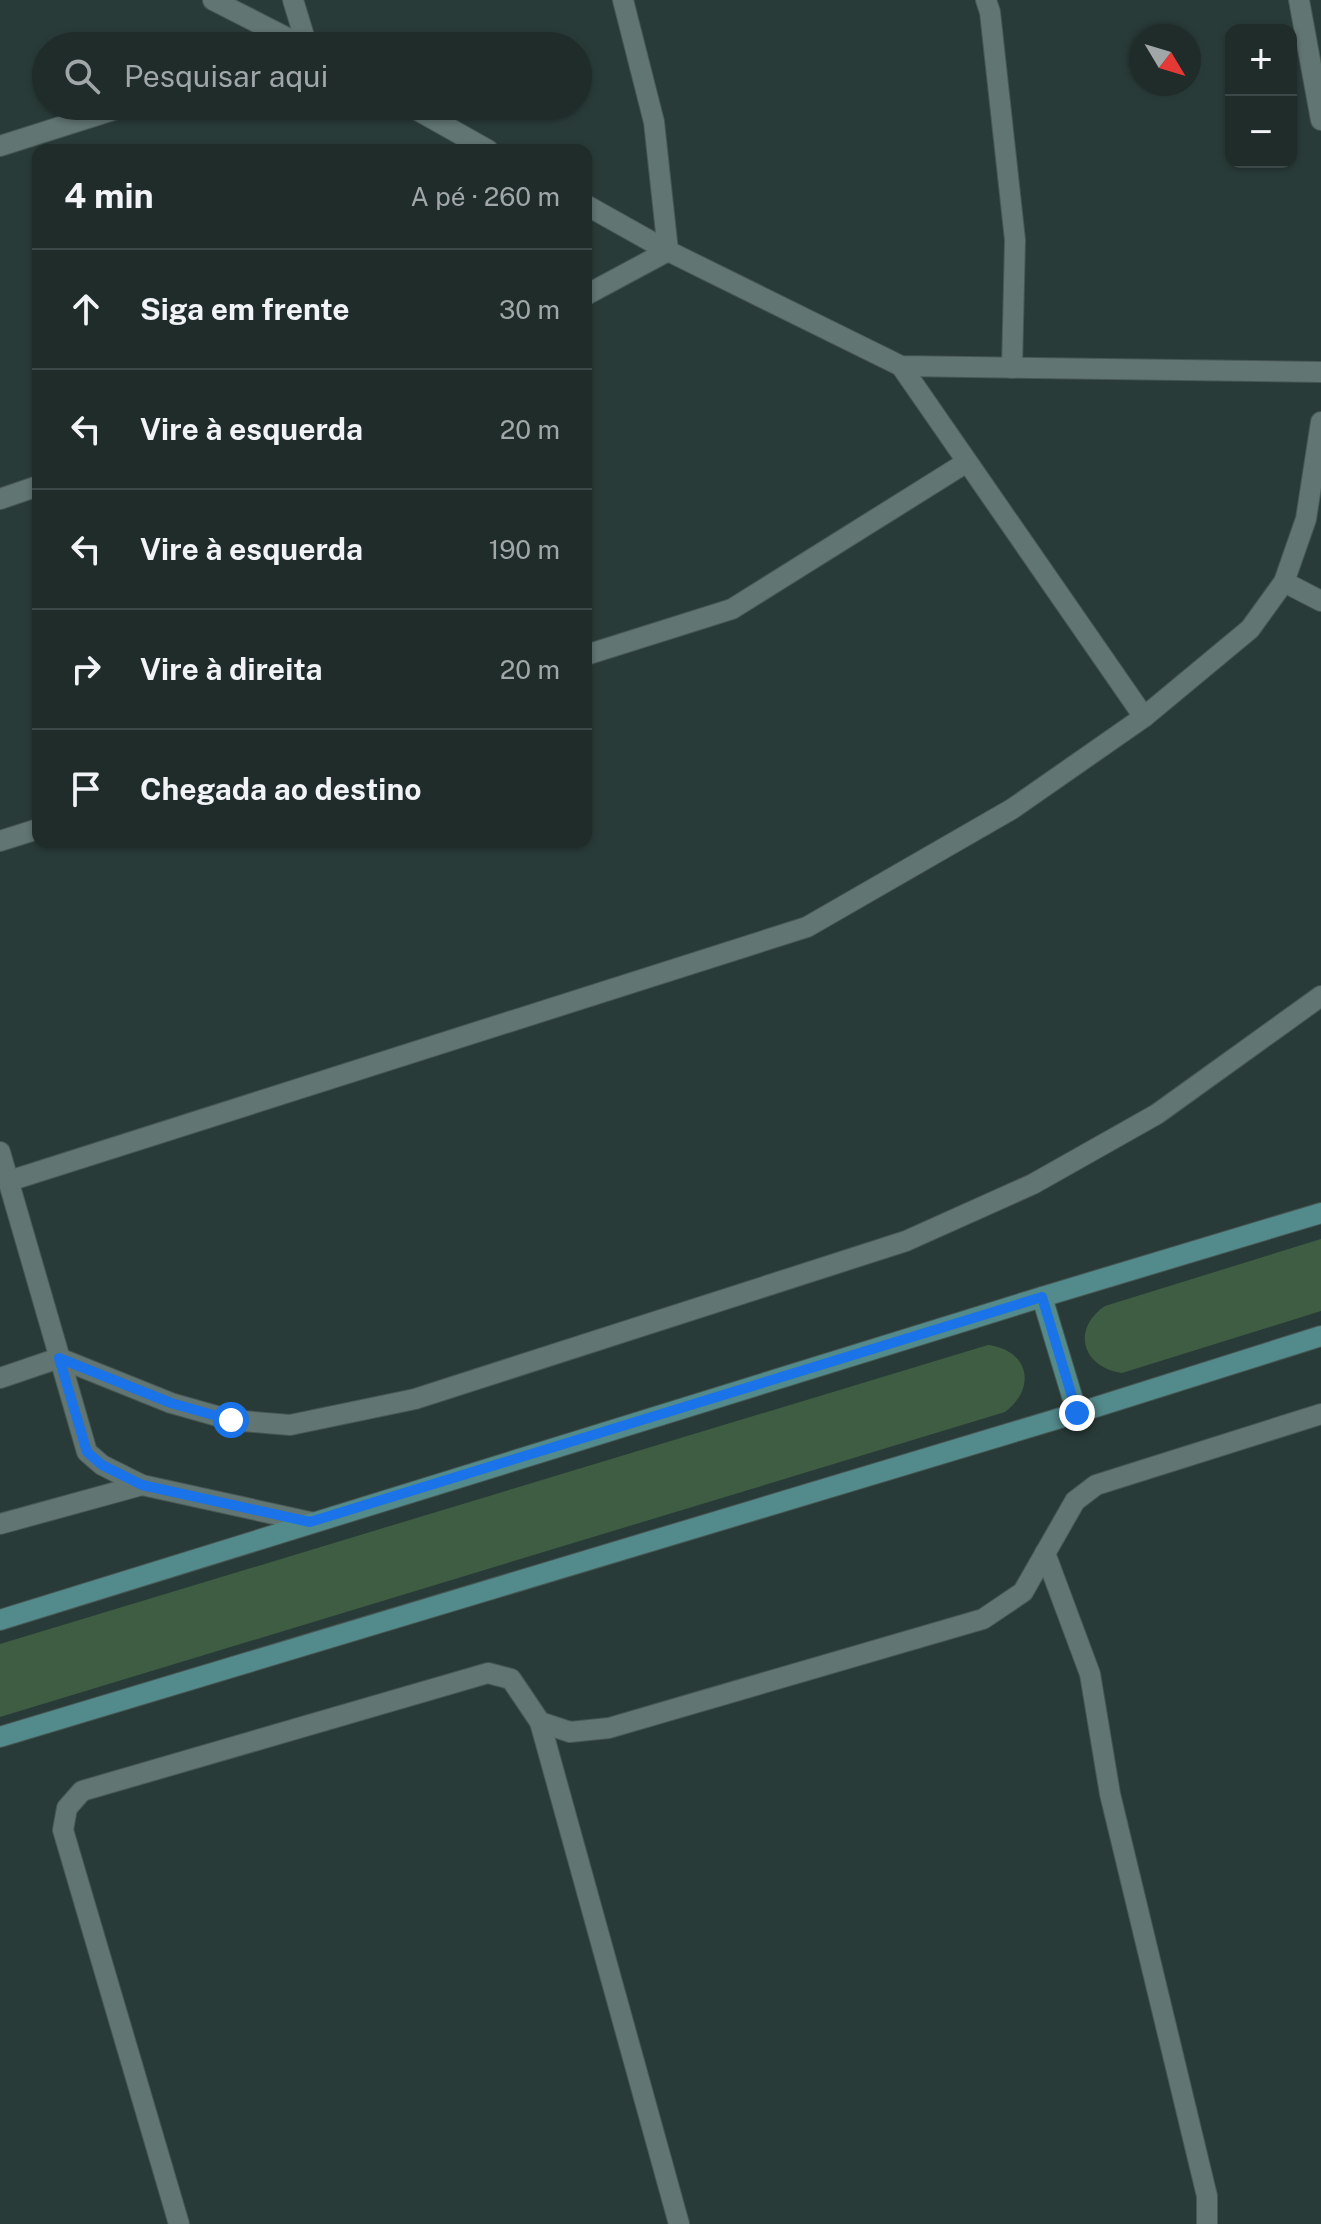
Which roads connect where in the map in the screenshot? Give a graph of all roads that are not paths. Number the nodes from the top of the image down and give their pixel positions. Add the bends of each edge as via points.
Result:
1 (213, 0) edge
2 (293, 0) edge
3 (623, 0) edge
4 (986, 0) edge
5 (1299, 0) edge
6 (277, 32) edge
7 (301, 32) edge
8 (82, 120) edge
9 (435, 120) edge
10 (1321, 120) edge
11 (477, 144) edge
12 (0, 146) edge
13 (592, 208) edge
14 (668, 251) junction
15 (592, 292) edge
16 (901, 366) junction
17 (1012, 368) junction
18 (1321, 372) edge
19 (1321, 422) edge
20 (967, 462) junction
21 (32, 488) edge
22 (0, 499) edge
23 (1284, 582) junction
24 (1321, 601) edge
25 (592, 653) edge
26 (1144, 717) junction
27 (32, 831) edge
28 (0, 841) edge
29 (1321, 996) edge
30 (0, 1152) edge
31 (9, 1181) junction
32 (1321, 1213) edge
33 (1042, 1297) junction
34 (1321, 1336) edge
35 (59, 1358) junction
36 (0, 1378) edge
37 (1077, 1413) junction
38 (1321, 1414) edge
39 (142, 1485) junction
40 (310, 1522) junction
41 (0, 1524) edge
42 (1045, 1553) junction
43 (0, 1620) edge
44 (540, 1722) junction
45 (0, 1737) edge
46 (179, 2224) edge
47 (679, 2224) edge
48 (1207, 2224) edge

1 - 6 street
2 - 7 street
3 - 14 street via 654,122
4 - 17 street via 1015,240
5 - 10 street
8 - 12 street
9 - 11 street
13 - 14 street
14 - 15 street
14 - 16 street
16 - 17 street
16 - 20 street
17 - 18 street
19 - 23 street via 1306,519
20 - 25 street via 732,609
20 - 26 street
21 - 22 street
23 - 24 street
23 - 26 street via 1250,629
26 - 31 street via 1012,809 807,927
27 - 28 street
29 - 35 street via 1157,1114 1033,1184 906,1241 415,1399 290,1425 231,1420 171,1403
30 - 31 street
31 - 35 street
32 - 33 street
33 - 37 street
33 - 40 street
34 - 37 street
35 - 36 street
35 - 39 street via 87,1452
37 - 45 street
38 - 42 street via 1096,1485 1075,1501
39 - 40 street
39 - 41 street
40 - 43 street
42 - 44 street via 1023,1592 983,1619 609,1728 570,1732
42 - 48 street via 1090,1674 1110,1794 1207,2196
44 - 46 street via 511,1679 488,1673 82,1791 67,1808 63,1830
44 - 47 street

